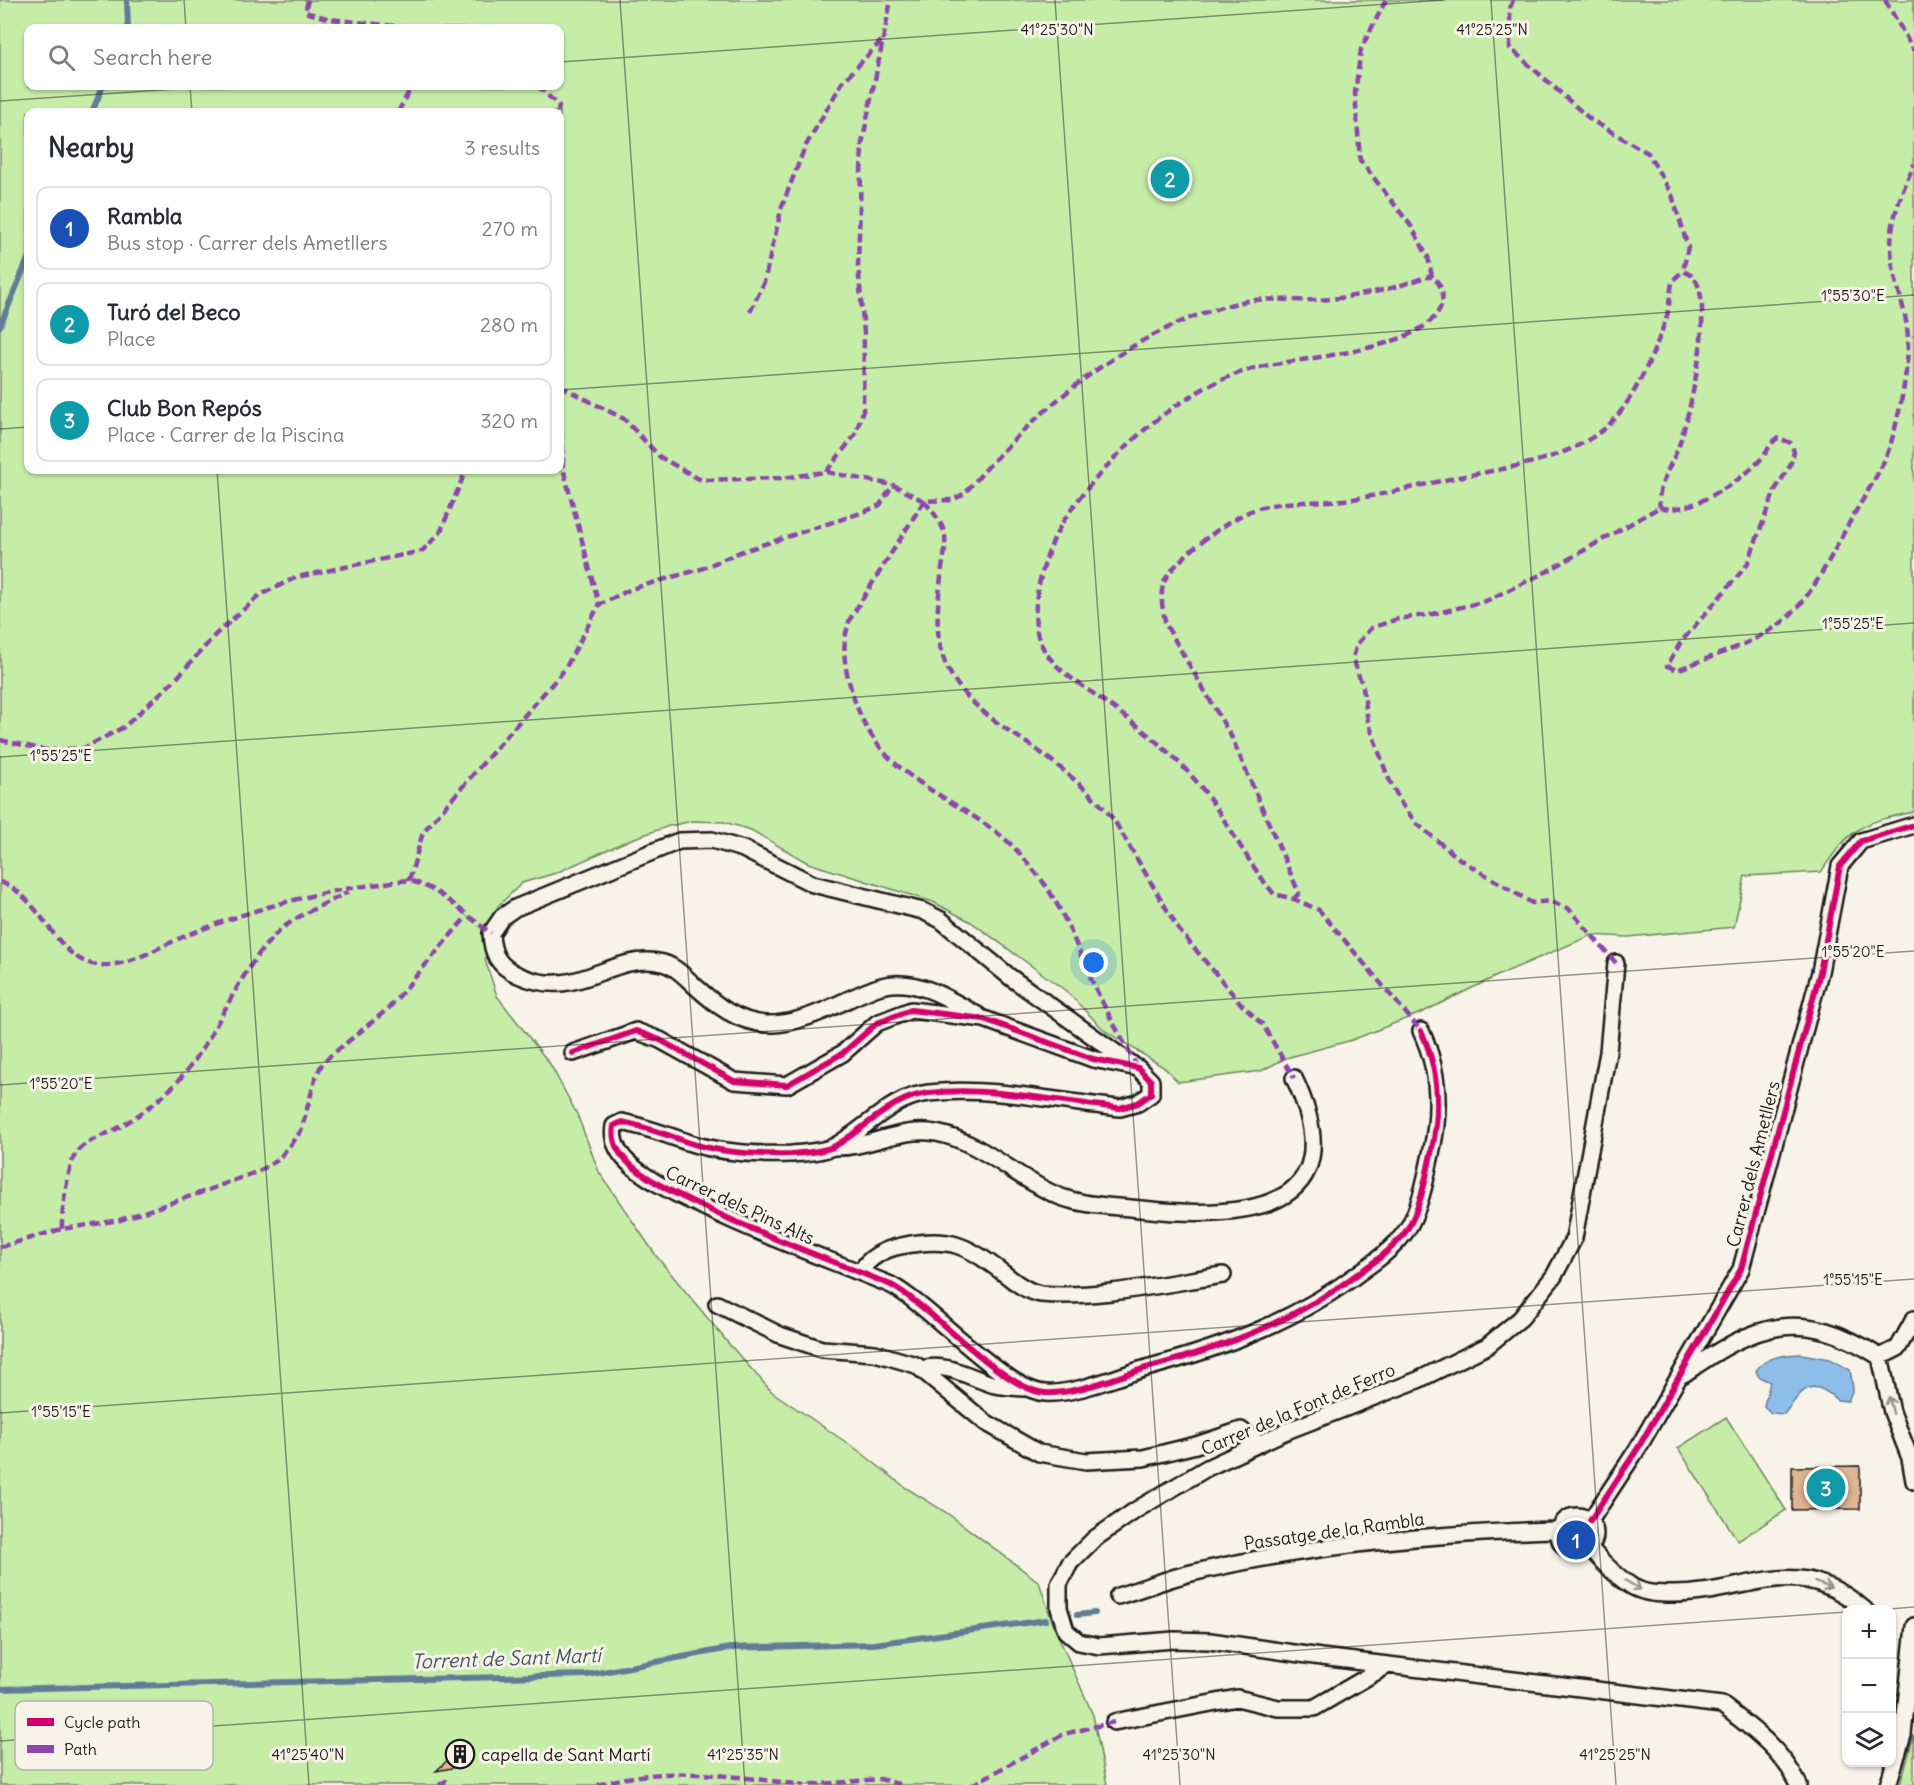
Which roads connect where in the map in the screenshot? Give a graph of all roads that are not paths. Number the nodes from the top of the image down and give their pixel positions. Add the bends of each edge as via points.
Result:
1 (1914, 825) edge
2 (1616, 963) dead end
3 (984, 1019) junction
4 (1421, 1031) dead end
5 (573, 1053) dead end
6 (1138, 1068) junction
7 (1294, 1078) dead end
8 (833, 1147) junction
9 (861, 1272) junction
10 (1223, 1275) dead end
11 (717, 1304) dead end
12 (1914, 1319) edge
13 (1880, 1358) junction
14 (921, 1369) junction
15 (1679, 1378) junction
16 (1030, 1389) junction
17 (1259, 1444) junction
18 (1914, 1481) edge
19 (1590, 1521) junction
20 (1559, 1530) junction
21 (1589, 1547) junction
22 (1118, 1596) dead end
23 (1859, 1605) edge
24 (1914, 1626) edge
25 (1388, 1665) junction
26 (1114, 1722) dead end
27 (1884, 1767) edge
28 (1799, 1785) edge
29 (1882, 1785) edge
30 (1888, 1785) edge

1 - 15 street, Carrer dels Ametllers via 1861,841 1840,866 1820,972 1741,1269
2 - 17 street, Carrer de la Font de Ferro via 1608,1052 1586,1181 1574,1238 1554,1276 1521,1318 1487,1346 1418,1380
3 - 5 street via 910,1010 877,1023 843,1053 787,1085 734,1081 636,1030
3 - 6 street via 1093,1059
3 - 6 street via 948,998 902,984 882,985 800,1019 767,1024 742,1019 722,1009 675,968 658,962 627,965 576,982 537,983 507,970 495,958 491,933 502,917 515,908 679,841 712,840 743,849 813,884 923,911 941,920 1010,977
4 - 16 street, Carrer dels Pins Alts via 1438,1082 1437,1127 1426,1181 1407,1230 1388,1252 1301,1312 1250,1336 1071,1390 1046,1393
6 - 8 street, Carrer dels Pins Alts via 1152,1081 1150,1094 1138,1103 1120,1108 982,1093 930,1093 904,1098
7 - 8 street via 1305,1101 1311,1130 1311,1155 1305,1176 1294,1191 1252,1208 1165,1212 1057,1196 984,1151 933,1132 908,1133 850,1148
8 - 9 street, Carrer dels Pins Alts via 765,1155 718,1149 622,1122 614,1126 612,1135 617,1150 631,1166 661,1186 752,1230
9 - 10 street via 877,1255 895,1248 940,1242 977,1253 1021,1287 1038,1294 1088,1292
9 - 16 street, Carrer dels Pins Alts via 913,1296 976,1352
11 - 14 street via 780,1335 822,1350 875,1353
12 - 13 street via 1898,1348
13 - 15 street via 1847,1337 1794,1326 1752,1332
18 -> 13 street
14 - 16 street via 954,1369 995,1385
14 - 17 street via 985,1422 1039,1453 1086,1461 1143,1458 1241,1430
15 - 19 street, Carrer dels Ametllers
17 - 25 street, Carrer de la Font de Ferro via 1207,1468 1094,1539 1070,1563 1059,1584 1059,1608 1066,1631 1079,1642 1099,1646 1210,1641
19 - 20 street via 1575,1515 1565,1520
19 - 21 street via 1595,1532
20 - 21 street via 1560,1541 1568,1550 1579,1552
20 - 22 street, Passatge de la Rambla via 1413,1538 1336,1547 1186,1574
21 -> 23 street via 1634,1588 1654,1594 1685,1594 1797,1577 1827,1585
24 - 30 street via 1903,1735
25 - 26 street via 1314,1708 1278,1708 1237,1698
25 - 28 street, Carrer de la Font de Ferro via 1722,1706 1779,1753
27 - 29 street

